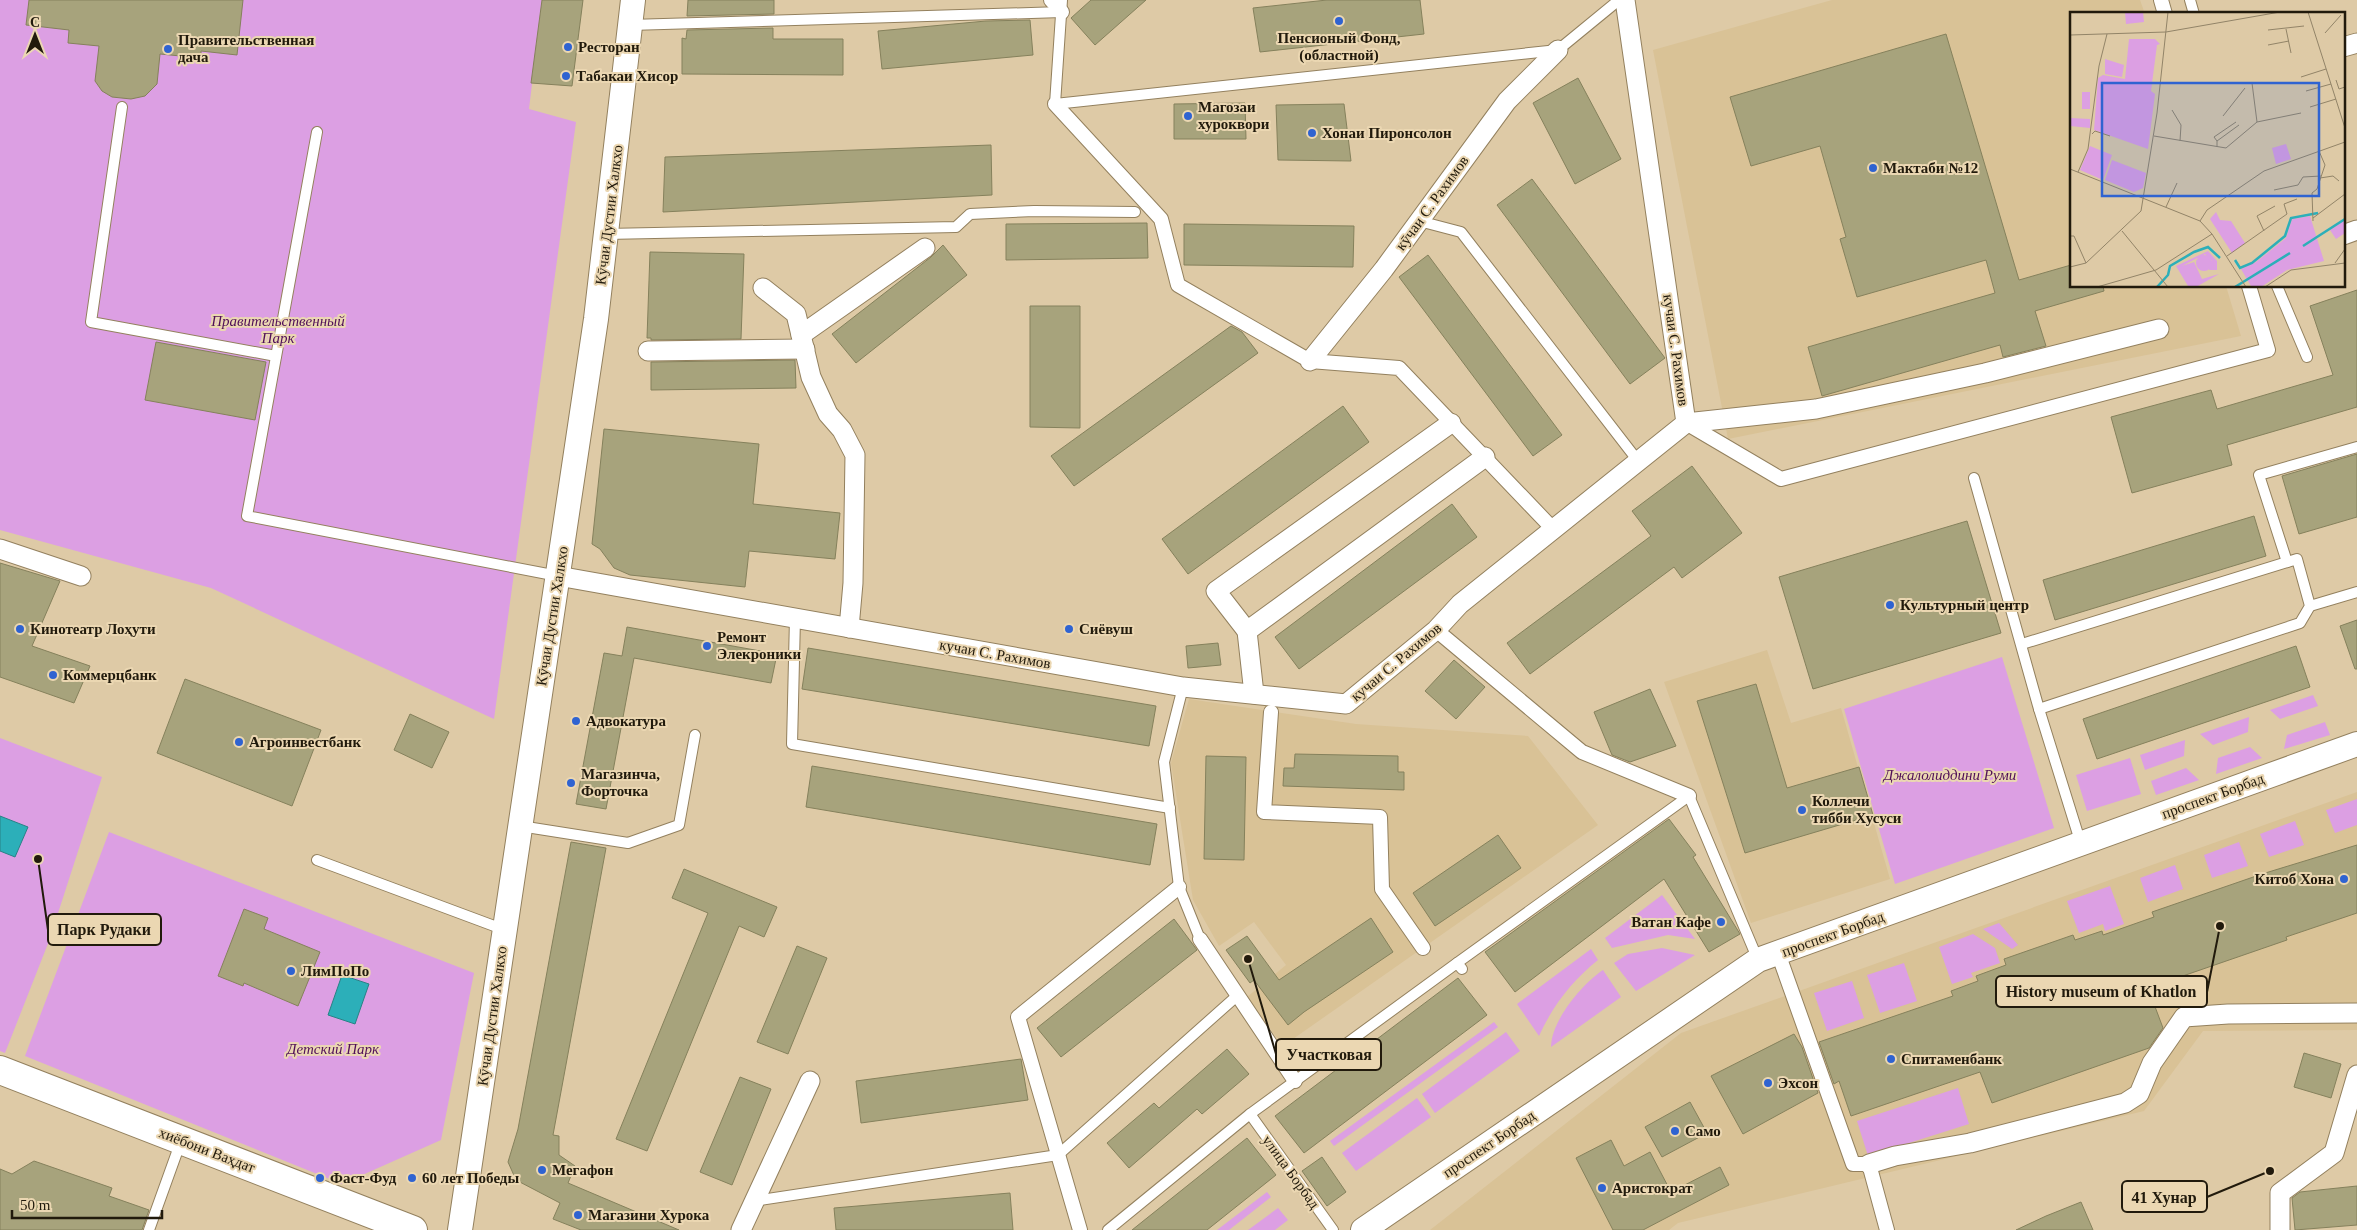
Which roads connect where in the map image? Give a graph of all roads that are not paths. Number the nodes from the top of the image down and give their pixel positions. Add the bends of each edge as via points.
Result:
1 (633, 0) edge
2 (1051, 0) edge
3 (1619, 0) edge
4 (1625, 0) edge
5 (1062, 6) edge
6 (630, 24) junction
7 (2357, 43) edge
8 (2344, 48) edge
9 (1558, 50) junction
10 (1055, 104) junction
11 (122, 107) dead end
12 (317, 132) dead end
13 (1135, 212) dead end
14 (1419, 221) junction
15 (2357, 230) edge
16 (606, 234) junction
17 (2344, 234) edge
18 (925, 248) dead end
19 (763, 288) dead end
20 (2250, 288) edge
21 (2279, 288) edge
22 (2159, 329) dead end
23 (803, 342) junction
24 (648, 351) dead end
25 (276, 356) junction
26 (2307, 357) dead end
27 (1310, 361) junction
28 (1451, 423) junction
29 (1686, 423) junction
30 (2357, 447) edge
31 (1485, 458) junction
32 (1638, 462) junction
33 (1974, 478) dead end
34 (1553, 529) junction
35 (0, 549) edge
36 (2287, 562) junction
37 (81, 576) dead end
38 (558, 576) junction
39 (2357, 592) edge
40 (2310, 606) junction
41 (795, 618) junction
42 (848, 628) junction
43 (1436, 630) junction
44 (1247, 631) junction
45 (2022, 644) junction
46 (1183, 687) junction
47 (1254, 694) junction
48 (2040, 709) junction
49 (1271, 712) dead end
50 (695, 735) dead end
51 (2357, 744) edge
52 (1689, 796) junction
53 (1170, 808) junction
54 (520, 826) junction
55 (2081, 844) junction
56 (317, 860) dead end
57 (1179, 887) junction
58 (505, 930) junction
59 (1200, 939) joint
60 (1424, 948) dead end
61 (1768, 957) junction
62 (1238, 995) junction
63 (2357, 1013) edge
64 (0, 1070) edge
65 (2357, 1075) edge
66 (810, 1081) dead end
67 (1295, 1081) junction
68 (1250, 1114) junction
69 (181, 1140) junction
70 (1058, 1155) junction
71 (1869, 1164) junction
72 (754, 1201) junction
73 (149, 1230) edge
74 (413, 1230) edge
75 (460, 1230) edge
76 (741, 1230) edge
77 (1080, 1230) edge
78 (1108, 1230) edge
79 (1333, 1230) edge
80 (1364, 1230) edge
81 (1887, 1230) edge
82 (2280, 1230) edge

1 - 6 street, Кӯчаи Дустии Халкхо
2 - 5 street
3 - 9 lane
4 - 29 street, кучаи С. Рахимов
5 - 6 lane
5 - 10 lane
6 - 16 street, Кӯчаи Дустии Халкхо
7 - 8 street
9 - 10 lane
9 - 14 street, кӯчаи С. Рахимов via 1507,101
10 - 27 street via 1161,219 1178,285
11 - 25 lane via 91,322
12 - 25 lane
13 - 16 lane via 970,214 956,227
14 - 27 street, кӯчаи С. Рахимов
14 - 32 lane via 1461,232
15 - 17 street
16 - 38 street, Кӯчаи Дустии Халкхо
18 - 23 street
19 - 23 street via 796,314
20 - 29 street via 2268,350 1781,479
21 - 26 lane
22 - 29 street via 1985,373 1816,409
23 - 24 street
23 - 42 street via 811,377 828,414 842,430 855,455 853,583
25 - 38 lane via 247,516
27 - 28 street via 1399,368
28 - 31 street
28 - 44 street via 1216,591
29 - 32 street, кучаи С. Рахимов
30 - 36 lane via 2259,475
31 - 34 street
31 - 44 street
32 - 34 street, кучаи С. Рахимов
33 - 45 lane
34 - 43 street, кучаи С. Рахимов via 1460,604
35 - 37 street
36 - 40 lane via 2297,559
36 - 45 lane
38 - 41 street, кучаи С. Рахимов
38 - 54 street, Кӯчаи Дустии Халкхо
39 - 40 lane
40 - 48 lane via 2300,623
41 - 42 street, кучаи С. Рахимов
41 - 53 lane via 792,744
42 - 46 street, кучаи С. Рахимов
43 - 47 street, кучаи С. Рахимов via 1346,704
43 - 52 street via 1582,752
44 - 47 street
45 - 48 lane
46 - 47 street, кучаи С. Рахимов
46 - 53 lane via 1164,762
48 - 55 lane
49 - 60 street via 1264,812 1380,817 1382,889
50 - 54 lane via 679,825 628,843
51 - 55 street, проспект Борбад
52 - 61 lane
52 - 67 lane via 1459,966
53 - 57 lane
54 - 58 street, Кӯчаи Дустии Халкхо
55 - 61 street, проспект Борбад
56 - 58 lane
57 - 59 lane
57 - 70 street via 1018,1017
58 - 75 street, Кӯчаи Дустии Халкхо
59 - 62 street
61 - 71 street via 1853,1164
61 - 80 street, проспект Борбад
62 - 67 street
62 - 70 lane
63 - 71 street via 2184,1017 2152,1063 2138,1094 2125,1103 1970,1143 1895,1156
64 - 69 main road, хиёбони Ваҳдат
65 - 82 street via 2334,1153 2280,1193
66 - 72 street
67 - 68 lane
68 - 78 lane
68 - 79 lane, улица Борбад
69 - 73 lane
69 - 74 main road, хиёбони Ваҳдат
70 - 72 lane
70 - 77 street
71 - 81 street
72 - 76 street

